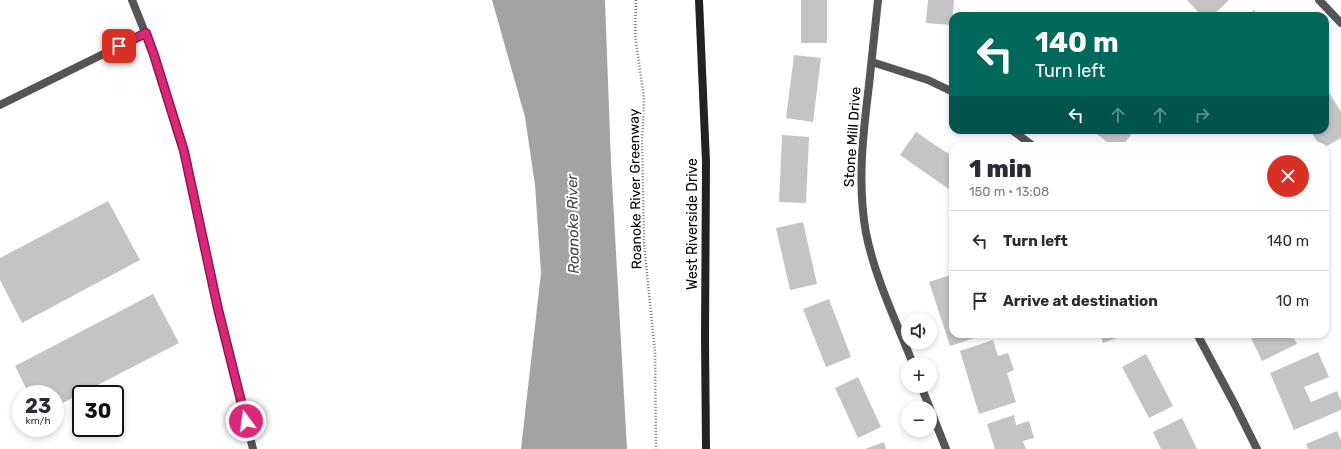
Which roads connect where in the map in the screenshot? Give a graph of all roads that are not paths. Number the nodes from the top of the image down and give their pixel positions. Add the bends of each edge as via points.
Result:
1 (132, 0) edge
2 (699, 0) edge
3 (878, 0) edge
4 (1319, 0) edge
5 (1341, 23) edge
6 (146, 33) junction
7 (872, 62) junction
8 (949, 90) edge
9 (0, 105) edge
10 (1017, 134) edge
11 (1028, 142) edge
12 (1200, 338) edge
13 (910, 357) edge
14 (924, 393) edge
15 (253, 449) edge
16 (706, 449) edge
17 (946, 449) edge
18 (1257, 449) edge

1 - 6 street
2 - 16 street, West Riverside Drive via 706,162
3 - 7 street, Stone Mill Drive
4 - 5 street
6 - 9 street
6 - 15 street via 184,151 218,309
7 - 8 street via 928,80
7 - 13 street, Stone Mill Drive via 864,127 861,196 866,233 875,268
10 - 11 street
12 - 18 street
14 - 17 street

